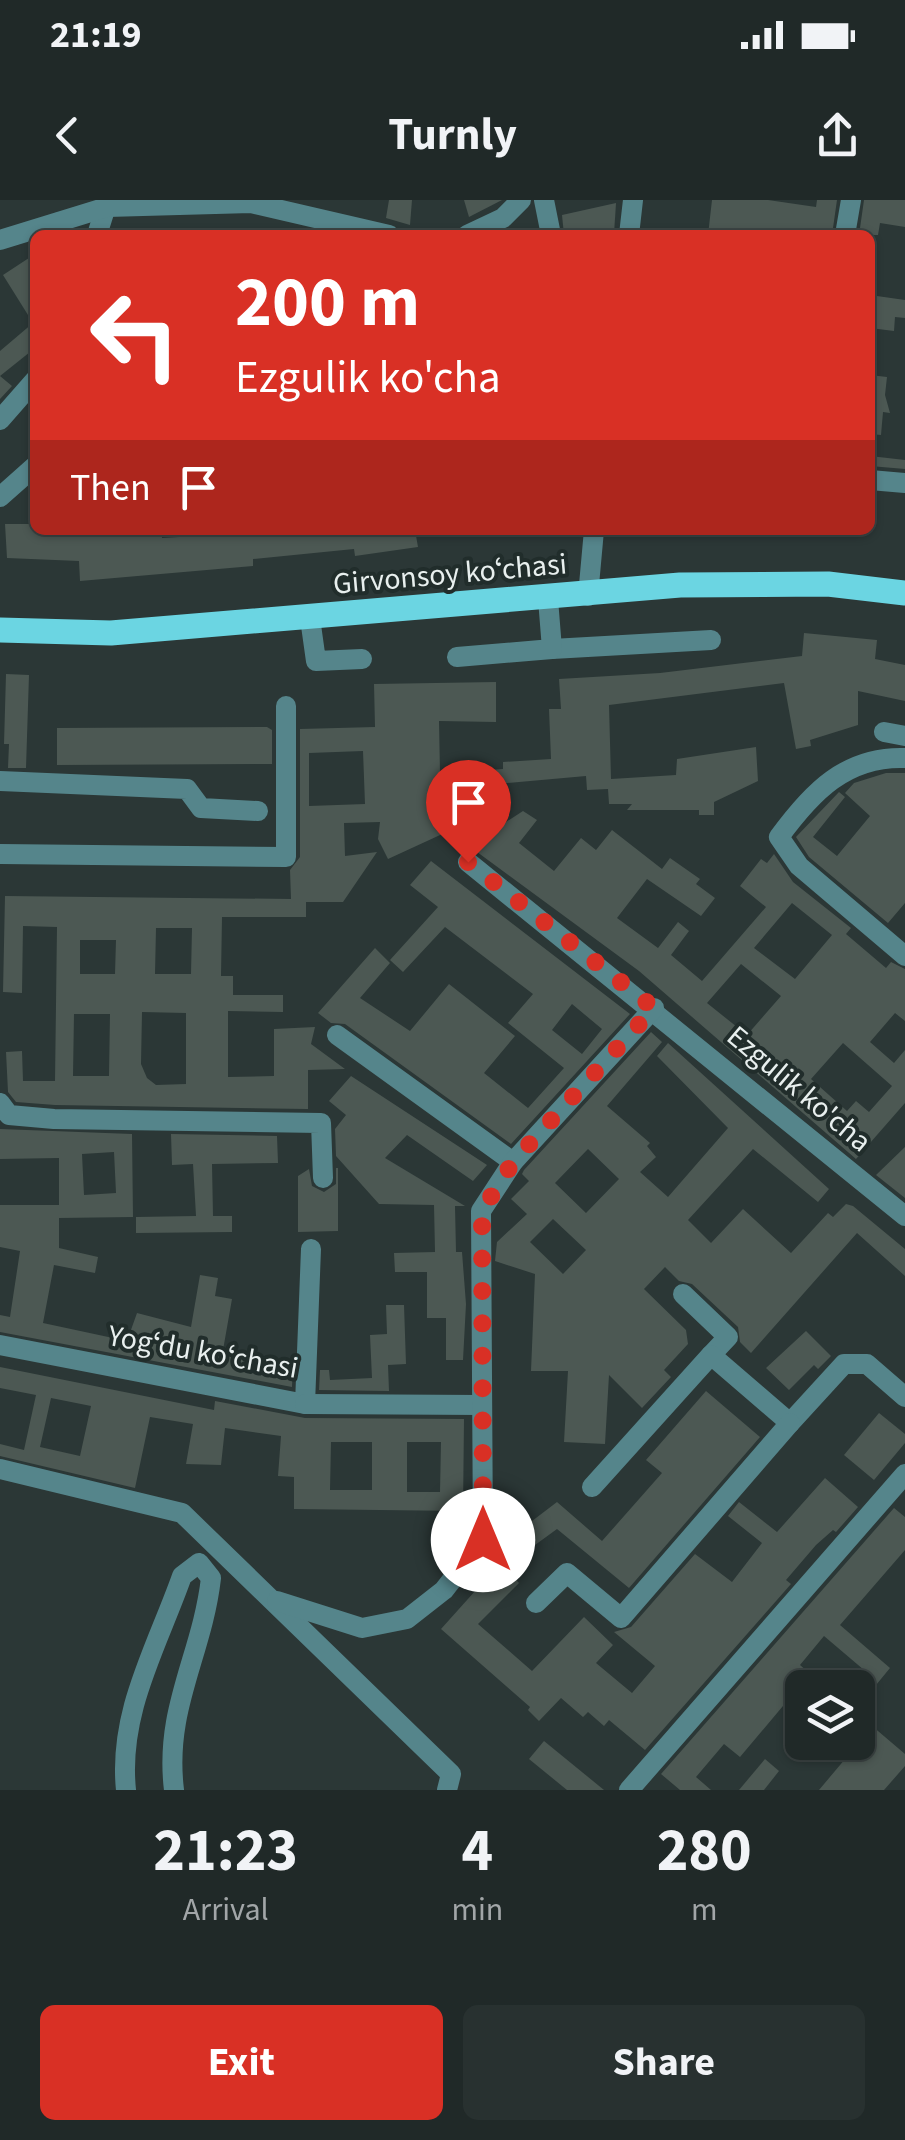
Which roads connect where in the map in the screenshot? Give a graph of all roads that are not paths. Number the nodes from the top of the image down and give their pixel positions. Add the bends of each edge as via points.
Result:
1 (521, 200) edge
2 (544, 200) edge
3 (633, 200) edge
4 (850, 200) edge
5 (107, 203) edge
6 (99, 230) edge
7 (366, 230) edge
8 (478, 230) edge
9 (550, 230) edge
10 (630, 230) edge
11 (846, 230) edge
12 (0, 240) edge
13 (30, 386) edge
14 (0, 420) edge
15 (30, 470) edge
16 (875, 480) edge
17 (905, 482) edge
18 (0, 497) edge
19 (594, 535) edge
20 (905, 593) edge
21 (588, 596) junction
22 (548, 599) junction
23 (310, 618) junction
24 (0, 630) edge
25 (711, 640) dead end
26 (552, 649) junction
27 (458, 657) dead end
28 (362, 659) dead end
29 (286, 706) dead end
30 (905, 758) edge
31 (0, 781) edge
32 (258, 811) dead end
33 (0, 854) edge
34 (468, 862) dead end
35 (905, 956) edge
36 (654, 1008) junction
37 (337, 1035) dead end
38 (0, 1103) edge
39 (513, 1162) junction
40 (323, 1178) dead end
41 (905, 1216) edge
42 (311, 1249) dead end
43 (682, 1294) dead end
44 (0, 1345) edge
45 (711, 1355) junction
46 (905, 1397) edge
47 (306, 1404) junction
48 (482, 1405) junction
49 (790, 1424) junction
50 (0, 1470) edge
51 (905, 1474) edge
52 (592, 1486) dead end
53 (277, 1602) junction
54 (536, 1603) dead end
55 (126, 1790) edge
56 (174, 1790) edge
57 (447, 1790) edge
58 (629, 1790) edge

1 - 8 street
2 - 9 street
3 - 10 street
4 - 11 street
5 - 6 street
5 - 7 street via 250,203
5 - 12 street
13 - 14 street
15 - 18 street
16 - 17 street
19 - 21 street
20 - 21 main road, Girvonsoy koʻchasi via 756,582
21 - 22 main road, Girvonsoy koʻchasi
22 - 23 main road, Girvonsoy koʻchasi
22 - 26 street
23 - 24 main road, Girvonsoy koʻchasi via 111,634
23 - 28 street via 316,662
25 - 26 street
26 - 27 street
29 - 33 street via 286,857
30 - 35 street via 881,757 832,776 779,837 799,866
31 - 32 street via 186,789 201,808
34 - 36 street, Ezgulik ko'cha
36 - 39 street
36 - 41 street, Ezgulik ko'cha
37 - 39 street
38 - 40 street via 9,1115 54,1119 321,1124
39 - 48 street via 482,1211
42 - 47 street, Yogʻdu koʻchasi
43 - 45 street via 728,1338
44 - 47 street, Yogʻdu koʻchasi
45 - 49 street
45 - 52 street
46 - 49 street via 867,1364 844,1364
47 - 48 street
48 - 53 street via 483,1540 444,1590 407,1619 362,1628
49 - 54 street via 621,1618 567,1574
50 - 53 street via 182,1513
51 - 58 street
53 - 57 street via 330,1661 434,1754 451,1774
55 - 56 street via 122,1760 131,1701 182,1576 199,1563 211,1578 206,1626 175,1708

